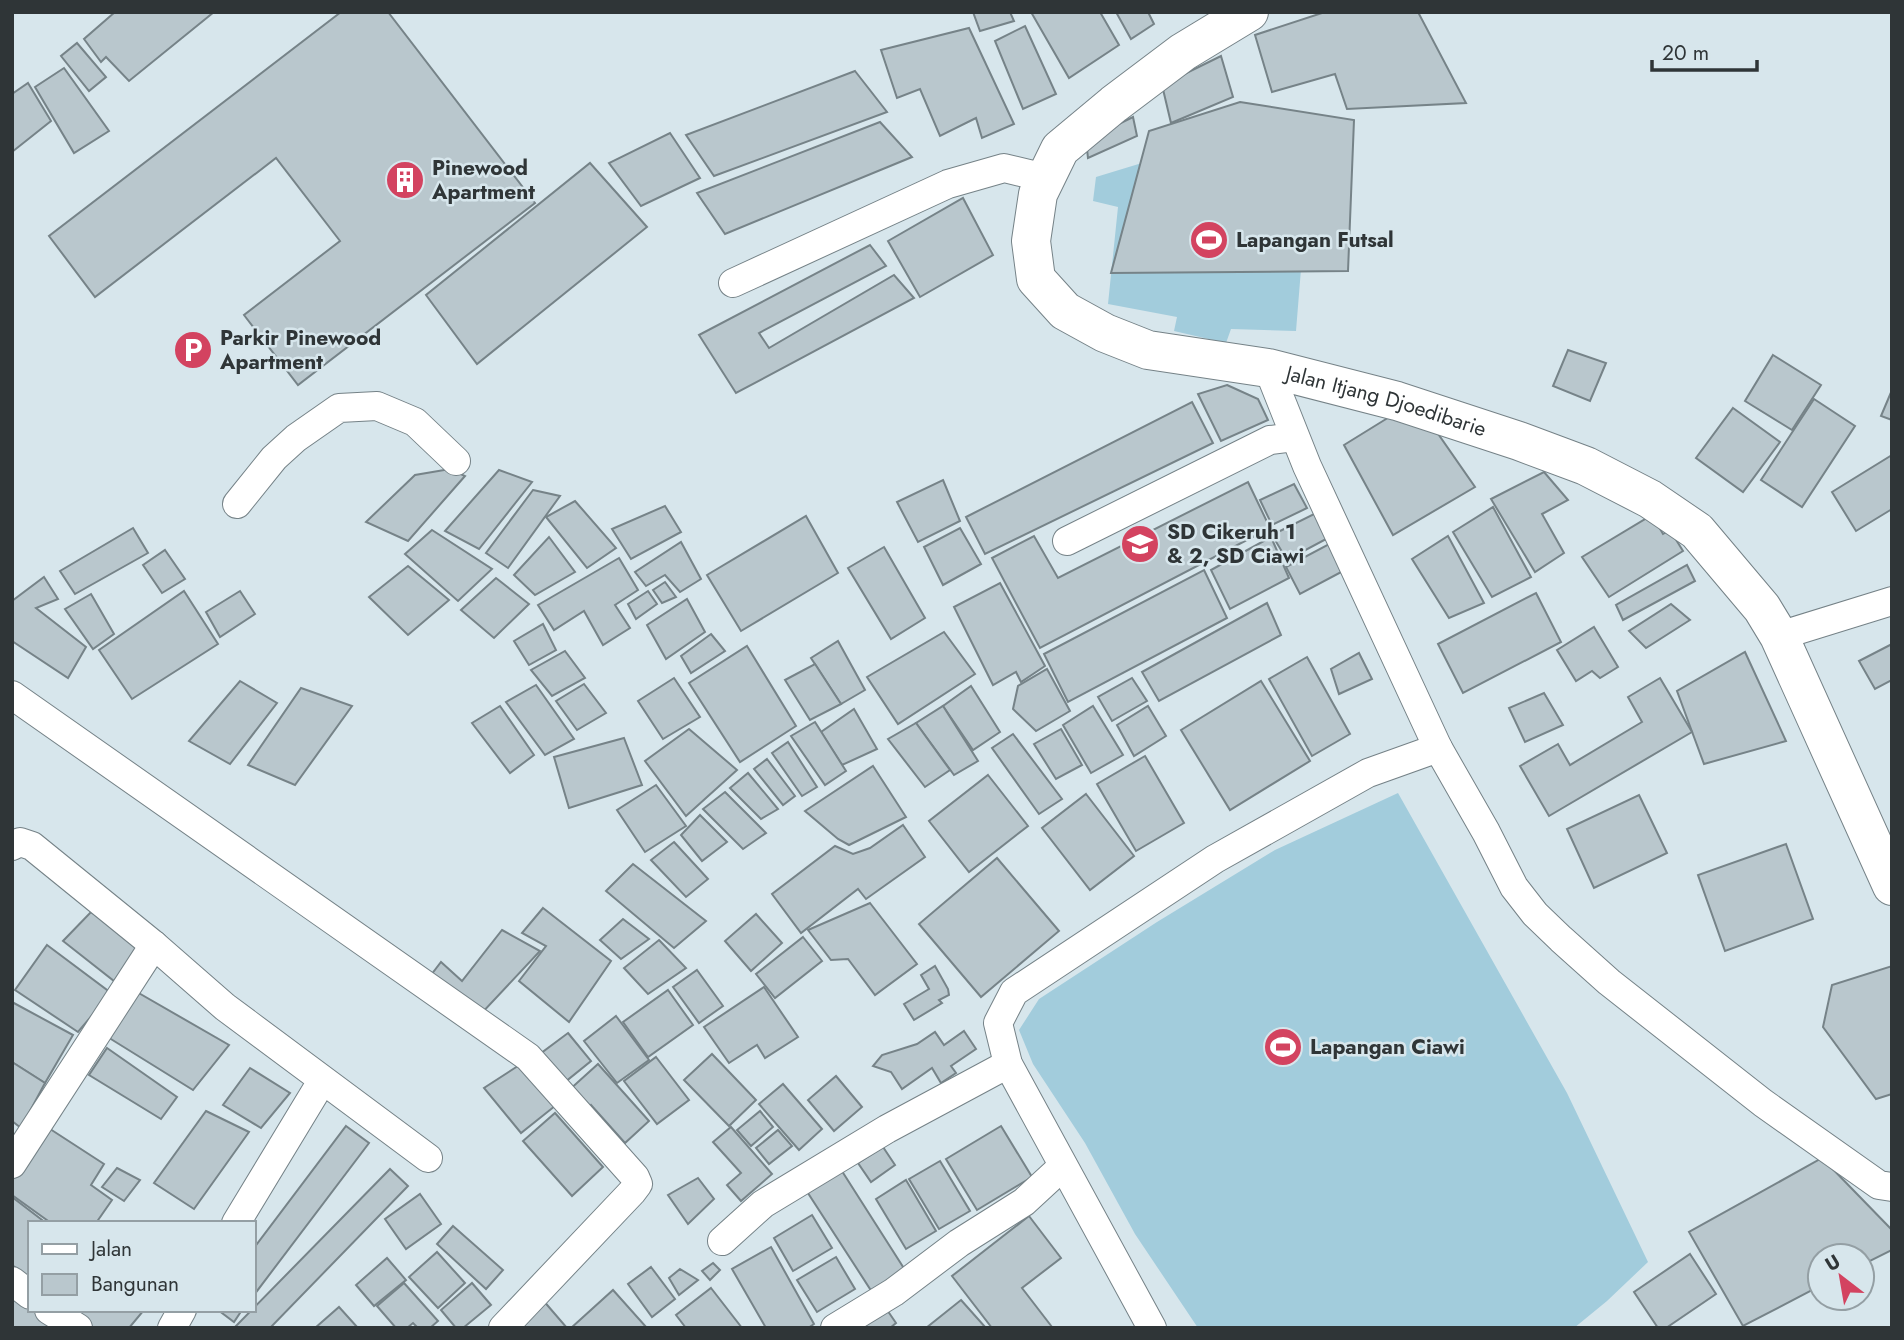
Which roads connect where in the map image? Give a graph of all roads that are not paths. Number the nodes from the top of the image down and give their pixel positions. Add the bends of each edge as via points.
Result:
1 (1249, 12) edge
2 (1046, 178) junction
3 (733, 283) dead end
4 (1268, 368) junction
5 (1294, 437) junction
6 (456, 461) dead end
7 (237, 504) dead end
8 (1067, 541) dead end
9 (1892, 601) edge
10 (1779, 635) junction
11 (12, 695) edge
12 (1438, 748) junction
13 (12, 846) edge
14 (1892, 886) edge
15 (154, 945) junction
16 (1008, 1064) junction
17 (322, 1081) junction
18 (428, 1158) dead end
19 (12, 1164) edge
20 (1063, 1166) junction
21 (1892, 1187) edge
22 (237, 1221) edge
23 (722, 1241) dead end
24 (12, 1281) edge
25 (28, 1293) edge
26 (52, 1312) edge
27 (181, 1312) edge
28 (78, 1328) edge
29 (172, 1328) edge
30 (503, 1328) edge
31 (835, 1328) edge
32 (1152, 1328) edge

1 - 2 main road, Jalan Itjang Djoedibarie via 1183,52 1114,103 1060,149
2 - 3 street via 1004,168 948,184
2 - 4 main road, Jalan Itjang Djoedibarie via 1038,194 1031,241 1036,279 1065,311 1148,350
4 - 5 street
4 - 10 main road, Jalan Itjang Djoedibarie via 1397,401 1520,441 1586,466 1650,499 1697,531
5 - 8 street via 1270,440
5 - 12 street
6 - 7 street via 415,422 377,406 339,408 274,458
9 - 10 street
10 - 14 main road, Jalan Itjang Djoedibarie
11 - 30 street via 528,1057 635,1177 638,1184 632,1192
12 - 16 street via 1368,773 1215,859 1014,992 998,1023
12 - 21 street via 1514,887 1535,914 1609,982 1763,1103 1879,1185
13 - 15 street via 20,842 32,846
15 - 17 street via 225,1007
15 - 19 street
16 - 20 street
16 - 23 street via 887,1129 763,1204
17 - 18 street
17 - 22 street
20 - 31 street via 1024,1202
20 - 32 street
24 - 25 street
26 - 28 street
27 - 29 street

